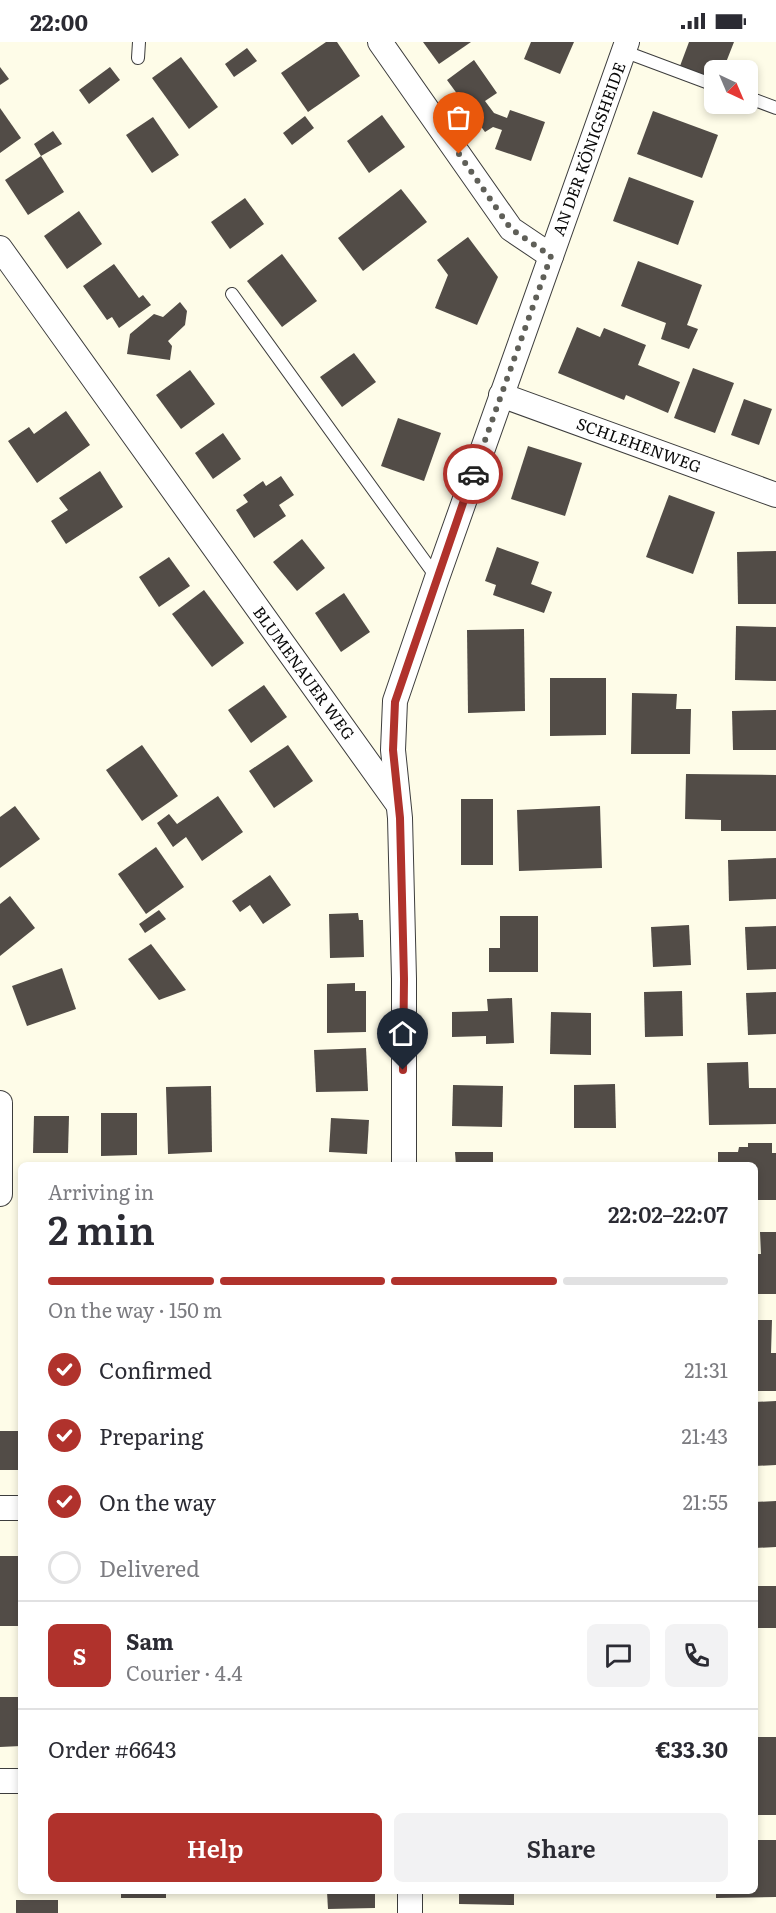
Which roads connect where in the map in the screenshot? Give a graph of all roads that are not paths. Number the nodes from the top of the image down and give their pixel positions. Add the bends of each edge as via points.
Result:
1 (139, 42) edge
2 (380, 42) edge
3 (625, 47) edge
4 (138, 58) dead end
5 (704, 81) edge
6 (758, 101) edge
7 (776, 108) edge
8 (0, 248) edge
9 (551, 256) junction
10 (232, 294) dead end
11 (501, 395) junction
12 (776, 495) edge
13 (437, 578) junction
14 (399, 805) junction
15 (0, 1103) edge
16 (404, 1162) edge
17 (8, 1191) edge
18 (0, 1508) edge
19 (18, 1508) edge
20 (0, 1781) edge
21 (18, 1781) edge
22 (410, 1894) edge
23 (410, 1913) edge

1 - 4 lane
2 - 9 street via 511,229
3 - 5 lane
3 - 9 street, AN DER KÖNIGSHEIDE
6 - 7 lane
8 - 14 street, BLUMENAUER WEG
9 - 11 street, AN DER KÖNIGSHEIDE
10 - 13 lane
11 - 12 street, SCHLEHENWEG
11 - 13 street, AN DER KÖNIGSHEIDE
13 - 14 street, AN DER KÖNIGSHEIDE via 395,702 393,750
14 - 16 street
15 - 17 street
18 - 19 street
20 - 21 street
22 - 23 street

